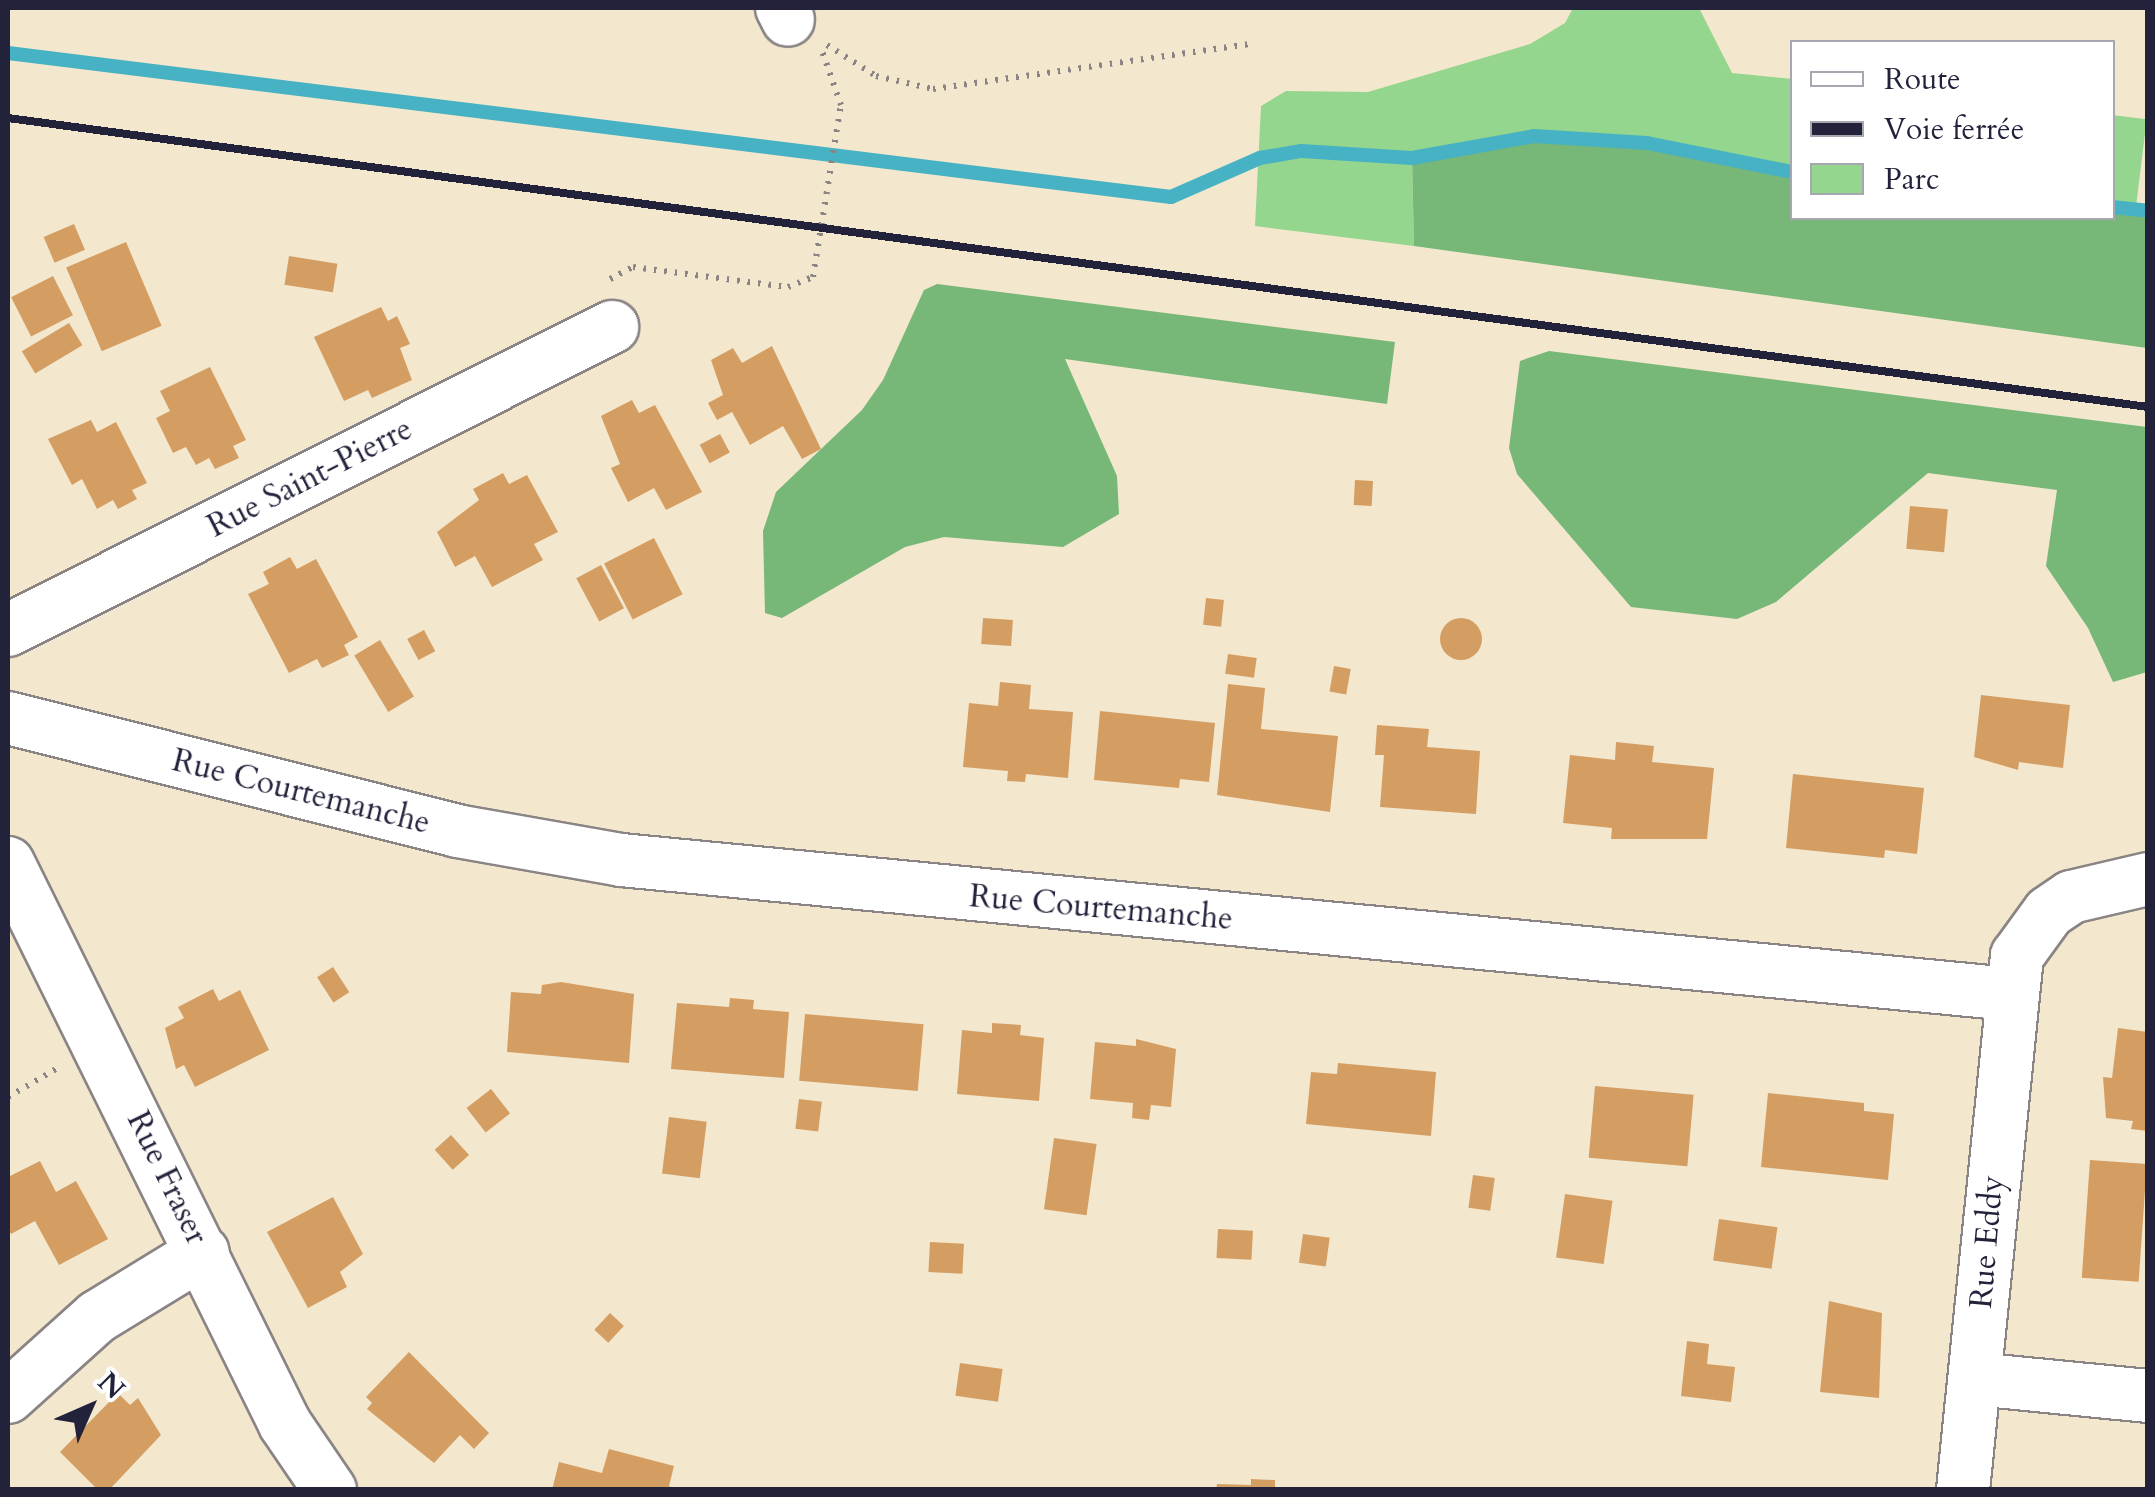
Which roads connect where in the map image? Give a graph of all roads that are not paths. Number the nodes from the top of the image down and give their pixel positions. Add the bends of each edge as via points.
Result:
1 (612, 327) road end
2 (8, 630) edge
3 (8, 718) edge
4 (8, 863) edge
5 (2148, 879) edge
6 (2010, 994) junction
7 (203, 1252) junction
8 (1975, 1379) junction
9 (8, 1396) edge
10 (2148, 1396) edge
11 (330, 1490) edge
12 (1964, 1490) edge

1 - 2 street, Rue Saint-Pierre
3 - 6 street, Rue Courtemanche via 439,826 622,860
4 - 7 street, Rue Fraser
5 - 6 street via 2095,886 2048,912 2017,956
6 - 8 street, Rue Eddy
7 - 9 street via 97,1318
7 - 11 street, Rue Fraser via 285,1424
8 - 10 street
8 - 12 street, Rue Eddy

